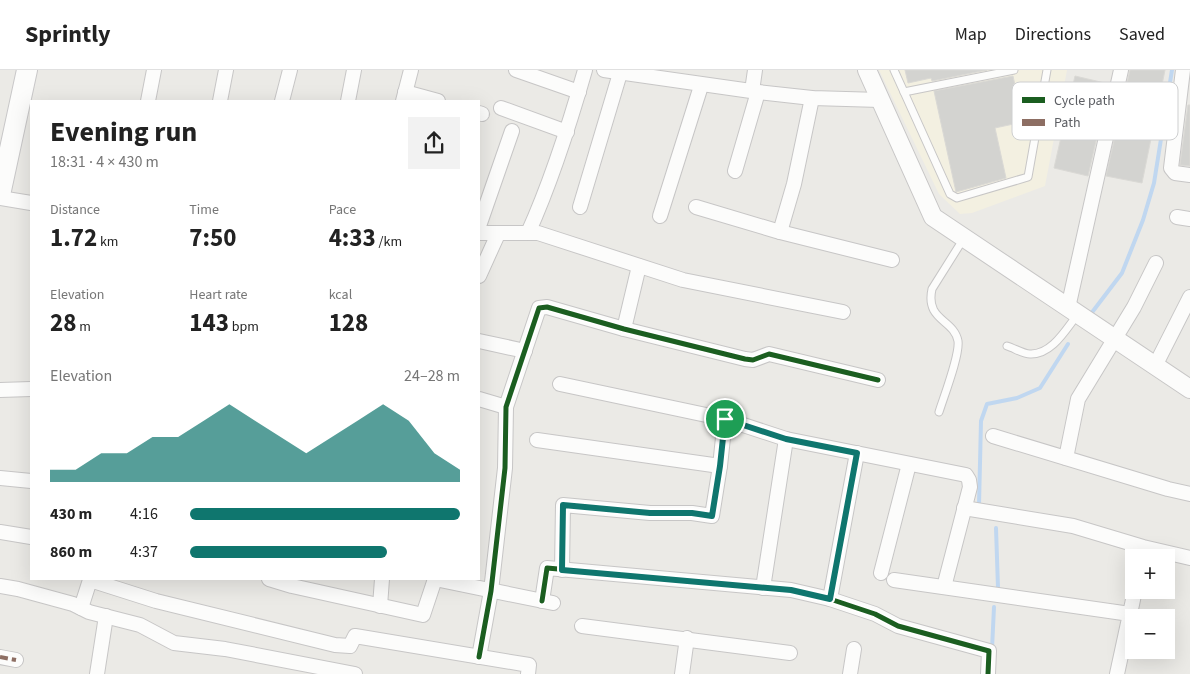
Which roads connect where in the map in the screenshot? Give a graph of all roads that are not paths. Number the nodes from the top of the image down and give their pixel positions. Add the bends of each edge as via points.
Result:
1 (27, 70) edge
2 (154, 70) edge
3 (226, 70) edge
4 (290, 70) edge
5 (354, 70) edge
6 (411, 70) edge
7 (516, 70) edge
8 (585, 70) edge
9 (604, 70) edge
10 (755, 70) edge
11 (867, 70) edge
12 (894, 70) edge
13 (1014, 70) edge
14 (1183, 70) edge
15 (621, 71) edge
16 (687, 76) edge
17 (702, 86) junction
18 (579, 92) junction
19 (755, 92) junction
20 (904, 92) junction
21 (404, 96) edge
22 (812, 98) junction
23 (148, 100) edge
24 (220, 100) edge
25 (282, 100) edge
26 (348, 100) edge
27 (431, 100) edge
28 (880, 100) junction
29 (501, 108) dead end
30 (1178, 111) edge
31 (512, 131) dead end
32 (567, 132) junction
33 (1035, 140) edge
34 (1107, 140) edge
35 (1174, 140) edge
36 (735, 171) dead end
37 (1190, 175) edge
38 (0, 196) edge
39 (30, 203) edge
40 (580, 206) dead end
41 (696, 207) dead end
42 (660, 216) dead end
43 (480, 223) edge
44 (780, 232) junction
45 (480, 233) edge
46 (528, 233) junction
47 (498, 234) junction
48 (964, 238) junction
49 (892, 260) dead end
50 (1156, 262) dead end
51 (639, 266) junction
52 (480, 274) edge
53 (1190, 297) edge
54 (1073, 311) junction
55 (843, 312) dead end
56 (624, 330) junction
57 (1114, 338) junction
58 (480, 341) edge
59 (1008, 346) dead end
60 (525, 351) junction
61 (1155, 366) junction
62 (878, 380) dead end
63 (560, 384) dead end
64 (30, 389) edge
65 (1190, 389) edge
66 (0, 390) edge
67 (480, 399) edge
68 (506, 407) junction
69 (939, 412) dead end
70 (725, 419) junction
71 (993, 436) dead end
72 (786, 439) junction
73 (537, 440) dead end
74 (857, 453) junction
75 (1066, 458) junction
76 (909, 464) junction
77 (720, 466) junction
78 (0, 478) edge
79 (30, 481) edge
80 (1190, 494) edge
81 (964, 508) junction
82 (0, 532) edge
83 (30, 537) edge
84 (1134, 549) edge
85 (1175, 556) edge
86 (1190, 558) edge
87 (562, 570) junction
88 (881, 573) dead end
89 (272, 580) edge
90 (382, 580) edge
91 (435, 580) edge
92 (440, 580) edge
93 (894, 580) dead end
94 (0, 586) edge
95 (944, 586) junction
96 (763, 588) junction
97 (491, 591) junction
98 (830, 599) junction
99 (380, 606) junction
100 (81, 608) junction
101 (1125, 613) edge
102 (106, 616) junction
103 (582, 626) dead end
104 (1125, 637) edge
105 (686, 638) junction
106 (854, 649) dead end
107 (790, 653) dead end
108 (0, 657) edge
109 (479, 657) junction
110 (16, 660) dead end
111 (97, 674) edge
112 (353, 674) edge
113 (528, 674) edge
114 (682, 674) edge
115 (850, 674) edge
116 (988, 674) edge
117 (1117, 674) edge

1 - 38 main road
2 - 23 street
3 - 24 street
4 - 25 street
5 - 26 street
6 - 21 street
7 - 18 street
8 - 18 street
9 - 15 street
10 - 19 street
11 - 28 street
12 - 20 lane
13 - 20 lane
14 - 30 street
15 - 16 street
15 - 40 street
16 - 17 street
17 - 19 street
17 - 42 street
18 - 32 street
19 - 22 street
19 - 36 street
20 - 33 lane via 950,194 957,198 1028,177
21 - 27 street
22 - 28 street
22 - 44 street
28 - 48 street via 933,217
29 - 32 street
31 - 43 street
32 - 46 street via 547,191
34 - 54 street
35 - 37 street via 1171,168 1175,173
38 - 39 street
41 - 44 street
44 - 49 street
45 - 47 street
46 - 47 street
46 - 51 street via 538,233
47 - 52 street
48 - 54 street
48 - 69 lane via 932,289 930,298 941,321 955,332 959,347
50 - 57 street via 1134,307
51 - 55 street via 683,280
51 - 56 street
53 - 61 street
54 - 57 street
54 - 59 lane via 1054,344 1042,352 1029,354
56 - 60 street via 542,307
56 - 62 street via 744,359 753,360 769,354
57 - 61 street
57 - 75 street via 1078,399
58 - 60 street
60 - 68 street
61 - 65 street
63 - 70 street
64 - 66 street
67 - 68 street
68 - 97 street via 505,468
70 - 72 street
70 - 77 street
71 - 75 street
72 - 74 street
72 - 96 street
73 - 77 street
74 - 76 street
74 - 98 street
75 - 80 street
76 - 81 street via 966,476 970,487
76 - 88 street
77 - 87 street via 712,516 563,505
78 - 79 street
81 - 84 street via 1073,526
81 - 95 street
82 - 83 street
85 - 86 street
87 - 96 street
87 - 97 street via 548,568 547,602
89 - 99 street
90 - 99 street
91 - 99 street via 423,615
92 - 97 street
93 - 95 street
94 - 100 street via 18,588
95 - 101 street
96 - 98 street via 791,590
97 - 109 street
98 - 116 street via 875,614 898,626 989,651
100 - 102 street
100 - 109 street via 90,580 156,601 335,644 350,646 355,636
102 - 111 street
102 - 112 street via 140,625 174,643 224,649
103 - 105 street
104 - 117 street
105 - 107 street
105 - 114 street
106 - 115 street
108 - 110 street
109 - 113 street via 529,665

